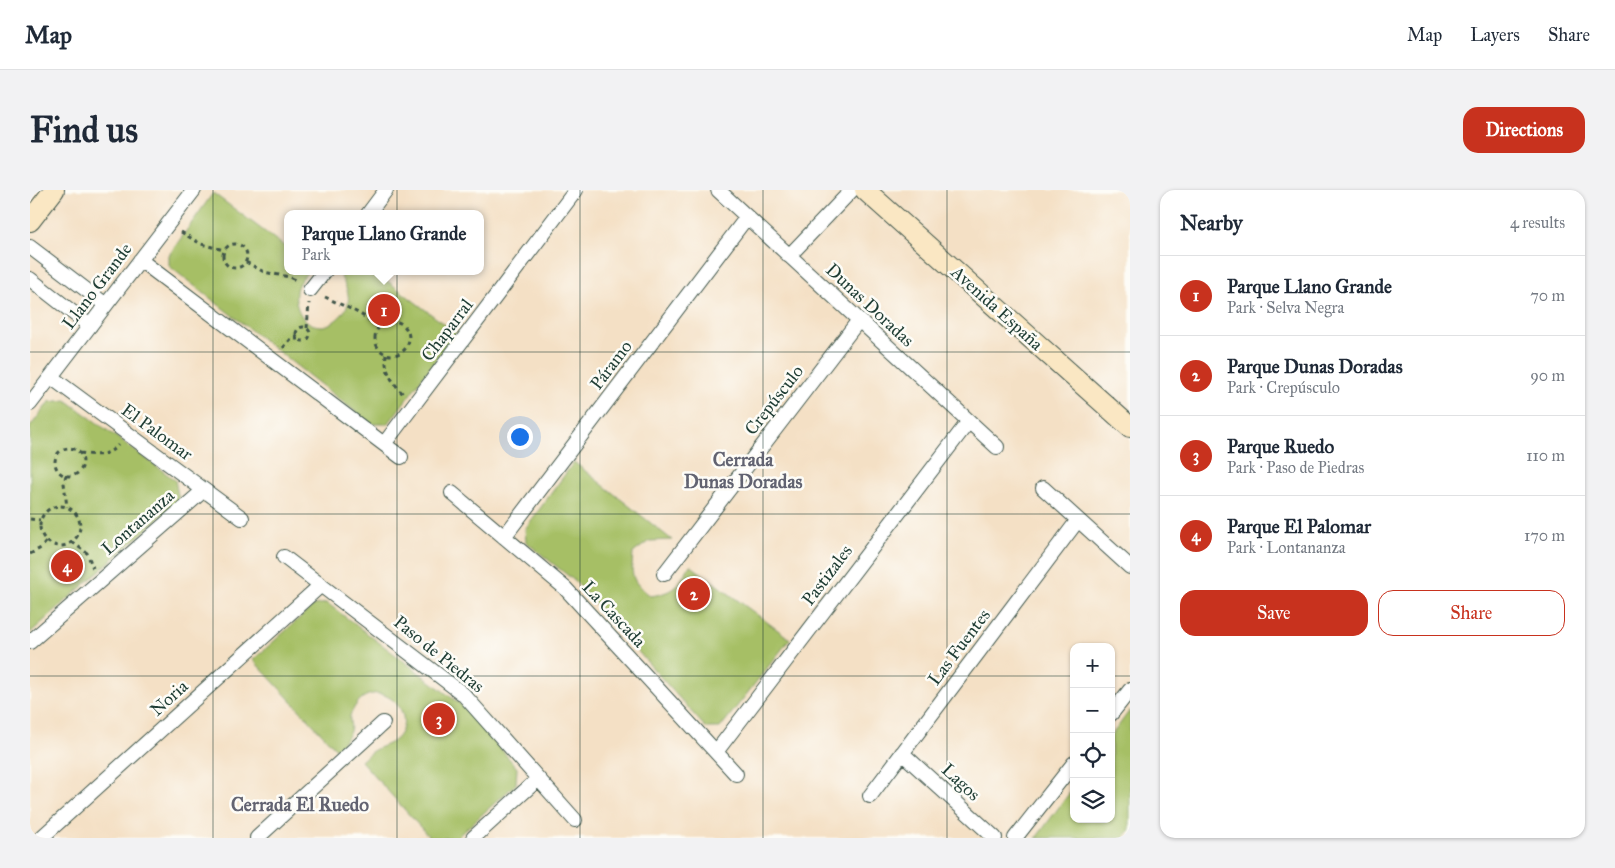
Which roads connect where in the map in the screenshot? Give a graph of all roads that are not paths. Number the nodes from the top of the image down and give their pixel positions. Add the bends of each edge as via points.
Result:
1 (54, 190) edge
2 (194, 190) edge
3 (386, 190) edge
4 (576, 190) edge
5 (718, 190) edge
6 (852, 190) edge
7 (865, 190) edge
8 (371, 210) edge
9 (747, 217) junction
10 (30, 221) edge
11 (30, 247) edge
12 (789, 256) junction
13 (140, 260) junction
14 (322, 275) edge
15 (30, 279) edge
16 (310, 290) road end
17 (106, 305) junction
18 (859, 320) junction
19 (90, 326) junction
20 (51, 377) junction
21 (30, 404) edge
22 (969, 421) junction
23 (1130, 427) edge
24 (384, 444) junction
25 (997, 447) dead end
26 (401, 456) dead end
27 (1043, 488) dead end
28 (204, 490) junction
29 (452, 493) dead end
30 (242, 518) dead end
31 (1078, 520) junction
32 (504, 537) junction
33 (284, 557) dead end
34 (1130, 567) edge
35 (664, 574) dead end
36 (321, 585) junction
37 (30, 642) edge
38 (1130, 690) edge
39 (1115, 709) edge
40 (384, 723) dead end
41 (716, 752) junction
42 (902, 753) junction
43 (1070, 767) edge
44 (736, 774) dead end
45 (538, 779) junction
46 (870, 796) dead end
47 (575, 820) dead end
48 (41, 838) edge
49 (257, 838) edge
50 (473, 838) edge
51 (995, 838) edge
52 (1016, 838) edge

1 - 10 main road
2 - 13 street, Llano Grande
3 - 8 street
4 - 24 street, Chaparral
5 - 9 street, Dunas Doradas
6 - 12 street
7 - 23 main road, Avenida España
9 - 12 street, Dunas Doradas
9 - 32 street, Páramo
11 - 17 street
12 - 18 street, Dunas Doradas
13 - 17 street, Llano Grande
13 - 24 street
14 - 16 street
15 - 19 street
17 - 19 street, Llano Grande
18 - 22 street, Dunas Doradas
18 - 35 street, Crepúsculo
19 - 20 street, Llano Grande
20 - 21 street, Llano Grande
20 - 28 street, El Palomar
22 - 25 street, Dunas Doradas
22 - 41 street, Pastizales
24 - 26 street
27 - 31 street
28 - 30 street, El Palomar
28 - 37 street, Lontananza
29 - 32 street, La Cascada
31 - 34 street
31 - 42 street, Las Fuentes
32 - 41 street, La Cascada via 565,588
33 - 36 street, Paso de Piedras
36 - 45 street, Paso de Piedras via 463,694
36 - 48 street, Noria
38 - 39 street
40 - 49 street
41 - 44 street, La Cascada
42 - 46 street, Las Fuentes
42 - 51 street, Lagos
43 - 52 street
45 - 47 street, Paso de Piedras
45 - 50 street

